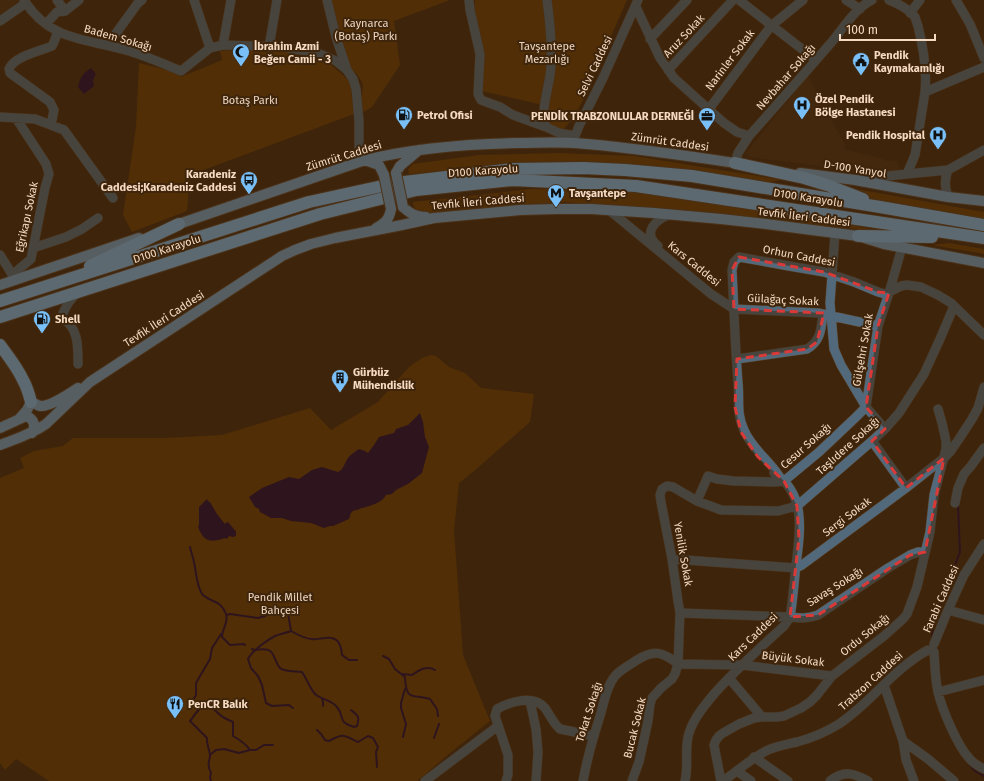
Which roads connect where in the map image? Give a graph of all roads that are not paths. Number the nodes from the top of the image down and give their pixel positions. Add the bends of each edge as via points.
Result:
1 (57, 0) edge
2 (79, 0) edge
3 (142, 0) edge
4 (194, 0) edge
5 (232, 0) edge
6 (277, 0) edge
7 (327, 0) edge
8 (470, 0) edge
9 (548, 0) edge
10 (687, 0) edge
11 (733, 0) edge
12 (739, 0) edge
13 (802, 0) edge
14 (846, 0) edge
15 (872, 0) edge
16 (889, 0) edge
17 (920, 0) edge
18 (956, 0) edge
19 (25, 1) edge
20 (637, 3) edge
21 (860, 9) junction
22 (65, 11) junction
23 (910, 13) junction
24 (0, 21) edge
25 (46, 24) junction
26 (771, 26) junction
27 (58, 31) junction
28 (650, 39) junction
29 (109, 46) junction
30 (223, 46) junction
31 (269, 47) junction
32 (210, 48) junction
33 (984, 58) edge
34 (816, 60) junction
35 (984, 67) edge
36 (346, 70) junction
37 (668, 70) junction
38 (925, 92) junction
39 (709, 109) junction
40 (0, 117) edge
41 (16, 118) junction
42 (51, 125) junction
43 (546, 127) junction
44 (749, 136) junction
45 (575, 139) junction
46 (419, 150) junction
47 (984, 150) edge
48 (915, 155) junction
49 (365, 160) junction
50 (735, 163) junction
51 (948, 170) junction
52 (924, 173) junction
53 (907, 174) junction
54 (855, 180) junction
55 (948, 197) junction
56 (113, 198) dead end
57 (984, 200) edge
58 (880, 207) junction
59 (609, 210) junction
60 (671, 214) junction
61 (98, 218) dead end
62 (434, 218) junction
63 (179, 224) junction
64 (984, 225) edge
65 (370, 231) junction
66 (835, 233) junction
67 (858, 236) junction
68 (981, 238) edge
69 (34, 248) junction
70 (902, 248) junction
71 (0, 255) edge
72 (984, 258) edge
73 (984, 263) edge
74 (832, 274) junction
75 (14, 278) junction
76 (0, 285) edge
77 (39, 289) junction
78 (80, 291) junction
79 (889, 293) junction
80 (721, 300) junction
81 (0, 301) edge
82 (954, 306) junction
83 (734, 309) junction
84 (828, 315) junction
85 (0, 317) edge
86 (878, 326) junction
87 (984, 335) edge
88 (0, 345) edge
89 (736, 359) junction
90 (78, 364) dead end
91 (90, 382) junction
92 (984, 387) edge
93 (31, 402) junction
94 (866, 407) junction
95 (938, 409) dead end
96 (19, 419) junction
97 (0, 428) edge
98 (885, 429) junction
99 (32, 433) junction
100 (872, 441) junction
101 (0, 445) edge
102 (984, 448) edge
103 (944, 458) junction
104 (781, 479) junction
105 (906, 488) junction
106 (697, 502) junction
107 (956, 503) dead end
108 (797, 506) junction
109 (984, 544) edge
110 (925, 552) junction
111 (672, 559) junction
112 (796, 568) junction
113 (948, 610) junction
114 (680, 613) junction
115 (790, 617) junction
116 (984, 620) edge
117 (932, 649) junction
118 (678, 664) junction
119 (742, 665) junction
120 (832, 676) junction
121 (728, 678) junction
122 (984, 680) edge
123 (884, 685) junction
124 (938, 692) junction
125 (530, 701) junction
126 (762, 717) junction
127 (498, 726) junction
128 (594, 736) junction
129 (904, 741) junction
130 (754, 757) junction
131 (984, 769) edge
132 (737, 771) junction
133 (425, 781) edge
134 (506, 781) edge
135 (536, 781) edge
136 (583, 781) edge
137 (632, 781) edge
138 (685, 781) edge
139 (722, 781) edge
140 (751, 781) edge
141 (788, 781) edge
142 (830, 781) edge
143 (868, 781) edge
144 (914, 781) edge
145 (954, 781) edge

1 - 22 street
2 - 22 street
3 - 29 street
4 - 32 street
5 - 30 street
6 - 31 street
7 - 36 street
8 - 43 street via 480,54 478,94 481,100
9 - 43 street via 551,68 544,105
10 - 28 street
11 - 37 street, Aruz Sokak
12 - 26 street
13 - 26 street, Narinler Sokak
14 - 21 street
15 - 21 street, Nevbahar Sokağı
16 - 23 street
17 - 23 street
18 - 33 street via 970,24
19 - 24 street
19 - 25 street, Badem Sokağı via 30,10
20 - 28 street
20 - 45 street, Selvi Caddesi
21 - 34 street, Nevbahar Sokağı
22 - 25 street via 58,12
23 - 38 street via 915,18 920,34
25 - 27 street, Badem Sokağı
26 - 34 street
26 - 39 street, Narinler Sokak
27 - 29 street, Badem Sokağı via 78,39
27 - 42 street via 52,46 26,55 9,69 10,73 50,102 54,110
28 - 37 street
29 - 32 street, Badem Sokağı via 181,71
30 - 31 street
30 - 32 street
31 - 36 street via 318,53 336,61
34 - 44 street, Nevbahar Sokağı
35 - 38 street
36 - 49 street via 353,79 356,89 359,147
37 - 39 street
38 - 48 street
39 - 44 street via 737,132
40 - 41 street
41 - 42 street via 35,119
41 - 69 street, Eğrikapı Sokak via 46,164 49,174
42 - 56 street via 64,130
43 - 45 street
44 - 50 street, Nevbahar Sokağı
45 - 46 main road, Zümrüt Caddesi via 548,143 482,144
45 - 50 main road, Zümrüt Caddesi
46 - 49 main road, Zümrüt Caddesi
46 - 62 main road, bridge via 400,166 396,173 403,207 410,214
47 - 51 street
48 - 52 street
48 - 53 street
49 - 63 main road, Zümrüt Caddesi
49 - 65 main road, bridge via 379,165 384,175 391,209 385,223
50 - 54 main road, D-100 Yanyol
50 - 58 highway via 804,178
51 - 52 street
51 - 55 street via 945,187
52 - 53 street
53 - 54 street
54 - 55 main road, D-100 Yanyol
55 - 57 main road, D-100 Yanyol
58 - 64 highway, D100 Karayolu
58 - 77 highway, D100 Karayolu via 692,176 583,168 512,169 396,183 309,202
59 - 60 main road, Tevfik İleri Caddesi
59 - 62 main road, Tevfik İleri Caddesi via 520,210
59 - 80 street, Kars Caddesi
60 - 66 main road, Tevfik İleri Caddesi
60 - 80 street, Kars Caddesi via 654,225 651,239
61 - 69 street via 66,237
62 - 65 main road, Tevfik İleri Caddesi
63 - 75 main road, Zümrüt Caddesi
63 - 77 highway
65 - 91 main road, Tevfik İleri Caddesi via 311,244 282,256
66 - 67 main road, Tevfik İleri Caddesi
66 - 74 street
67 - 68 highway
67 - 70 main road, Tevfik İleri Caddesi
67 - 72 main road
68 - 78 highway, D100 Karayolu via 636,186 513,180 416,190 320,214
69 - 75 street, Eğrikapı Sokak via 31,259
70 - 73 main road, Tevfik İleri Caddesi
70 - 79 street, Gülşehri Sokak
71 - 75 street
74 - 79 street, Orhun Caddesi via 878,292
74 - 83 street, Orhun Caddesi via 739,257 734,262 732,270
74 - 84 street
75 - 76 main road, Zümrüt Caddesi
77 - 81 highway, D100 Karayolu
78 - 85 highway, D100 Karayolu
78 - 90 street via 69,301 62,318 69,323 78,340
79 - 82 street via 901,286 914,286 938,295
79 - 86 street, Gülşehri Sokak
80 - 83 street
82 - 87 street
82 - 98 street, Taşlıdere Sokağı via 924,374 899,413
83 - 84 street, Gülağaç Sokak
83 - 89 street, Kars Caddesi
84 - 86 street, Gülağaç Sokak
84 - 89 street via 817,342 807,349
84 - 94 street via 836,356
86 - 94 street, Gülşehri Sokak
88 - 93 highway via 23,378
89 - 104 street, Kars Caddesi via 735,407 741,432 754,452
91 - 93 main road via 51,403 40,406
91 - 99 main road, Tevfik İleri Caddesi via 46,424
92 - 103 street, Sergi Sokak via 972,420
93 - 96 main road
94 - 98 street
94 - 104 street, Cesur Sokağı via 819,452
95 - 103 street, Ordu Sokağı via 946,441
96 - 97 main road
96 - 99 main road via 26,416 34,421
98 - 100 street, Taşlıdere Sokağı
99 - 101 main road, Tevfik İleri Caddesi
100 - 105 street
100 - 108 street, Taşlıdere Sokağı
102 - 107 street via 964,474 958,488
103 - 105 street, Sergi Sokak
103 - 110 street, Ordu Sokağı via 934,495
104 - 106 street, Cesur Sokağı via 776,482 734,481 708,476
104 - 108 street, Kars Caddesi via 790,490
105 - 112 street, Sergi Sokak
106 - 108 street, Taşlıdere Sokağı via 721,510 778,511
106 - 111 street, Yenilik Sokak via 673,487 667,486 662,489 660,495
108 - 112 street, Kars Caddesi via 800,526
109 - 113 street, Farabi Caddesi via 964,575
110 - 115 street, Savaş Sokağı via 910,555 818,615 803,619
110 - 120 street, Ordu Sokağı via 917,587 907,614 879,641
111 - 112 street
111 - 114 street, Yenilik Sokak
112 - 115 street, Kars Caddesi
113 - 116 street
113 - 117 street, Farabi Caddesi
114 - 115 street, Savaş Sokağı
114 - 118 street, Yenilik Sokak
115 - 119 street, Kars Caddesi via 784,626
117 - 123 street, Trabzon Caddesi via 906,664
117 - 124 street, Farabi Caddesi
118 - 119 street, Büyük Sokak
118 - 128 street, Tokat Sokağı via 662,654 652,653 621,670 615,676 606,695
118 - 137 street, Bucak Sokak via 672,679 652,698 639,762
119 - 120 street, Büyük Sokak
119 - 121 street, Kars Caddesi
120 - 126 street, Ordu Sokağı via 817,695 801,708 784,716
121 - 126 street
121 - 138 street, Kars Caddesi via 702,708 692,726 687,741
122 - 124 street
123 - 129 street
123 - 130 street, Trabzon Caddesi via 850,717 832,728 815,736 769,749
124 - 131 street, Farabi Caddesi via 947,719 962,749 973,763
125 - 127 street via 516,701 497,709 495,716
125 - 128 street via 544,706 560,729
125 - 135 street via 538,752
126 - 139 street, Ordu Sokağı via 739,724 716,740 715,754
127 - 133 street
127 - 134 street via 508,755
128 - 136 street, Tokat Sokağı
129 - 144 street via 906,760
129 - 145 street
130 - 132 street, Trabzon Caddesi
130 - 141 street
132 - 139 street, Trabzon Caddesi
132 - 140 street
142 - 143 street via 837,776 848,774

